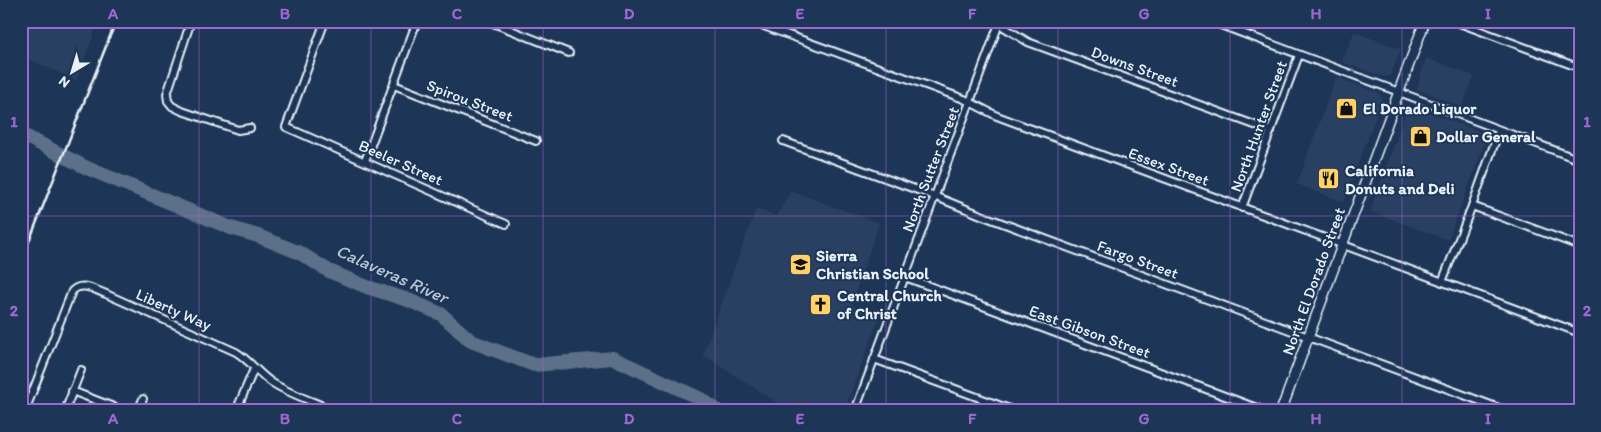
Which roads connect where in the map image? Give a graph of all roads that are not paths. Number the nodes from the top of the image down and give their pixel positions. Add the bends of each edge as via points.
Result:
1 (191, 21) edge
2 (325, 21) edge
3 (417, 21) edge
4 (488, 21) edge
5 (750, 21) edge
6 (1210, 21) edge
7 (1425, 21) edge
8 (1454, 21) edge
9 (998, 22) edge
10 (569, 53) dead end
11 (1299, 55) junction
12 (1580, 68) edge
13 (394, 85) junction
14 (1399, 92) junction
15 (970, 102) junction
16 (250, 128) dead end
17 (1271, 131) junction
18 (1499, 131) junction
19 (536, 141) dead end
20 (783, 141) dead end
21 (1580, 160) edge
22 (365, 161) junction
23 (934, 196) junction
24 (1472, 206) junction
25 (1242, 208) junction
26 (506, 224) dead end
27 (1342, 245) junction
28 (1580, 246) edge
29 (905, 277) junction
30 (1442, 282) junction
31 (1580, 333) edge
32 (1308, 337) junction
33 (874, 359) junction
34 (254, 369) junction
35 (81, 370) dead end
36 (72, 391) junction
37 (143, 399) dead end
38 (26, 410) edge
39 (65, 411) edge
40 (124, 411) edge
41 (138, 411) edge
42 (236, 411) edge
43 (335, 411) edge
44 (855, 411) edge
45 (1015, 411) edge
46 (1265, 411) edge
47 (1281, 411) edge
48 (1507, 411) edge

1 - 16 street via 167,94 168,101 182,111 238,130
2 - 22 street, Beeler Street via 286,127
3 - 13 street
4 - 10 street
5 - 15 street, Essex Street
6 - 11 street
7 - 14 main road, North El Dorado Street
8 - 12 street
9 - 15 street, North Sutter Street
9 - 17 street, Downs Street via 1028,42
11 - 14 street
11 - 17 street, North Hunter Street
13 - 19 street, Spirou Street
13 - 22 street
14 - 18 street
14 - 27 main road, North El Dorado Street
15 - 23 street, North Sutter Street
15 - 25 street, Essex Street via 997,116
17 - 25 street, North Hunter Street
18 - 21 street
18 - 24 street
20 - 23 street, Fargo Street
22 - 26 street, Beeler Street
23 - 29 street, North Sutter Street
23 - 32 street, Fargo Street
24 - 28 street
24 - 30 street
25 - 27 street, Essex Street
27 - 30 street, Essex Street
27 - 32 main road, North El Dorado Street
29 - 33 street, North Sutter Street
29 - 46 street, East Gibson Street
30 - 31 street, Essex Street
32 - 47 main road, North El Dorado Street
32 - 48 street, Fargo Street
33 - 44 street, North Sutter Street
33 - 45 street
34 - 38 street, Liberty Way via 248,359 236,352 89,287 77,286 69,298
34 - 42 street
34 - 43 street, Liberty Way via 276,385
35 - 36 street
36 - 39 street
36 - 40 street
37 - 41 street

